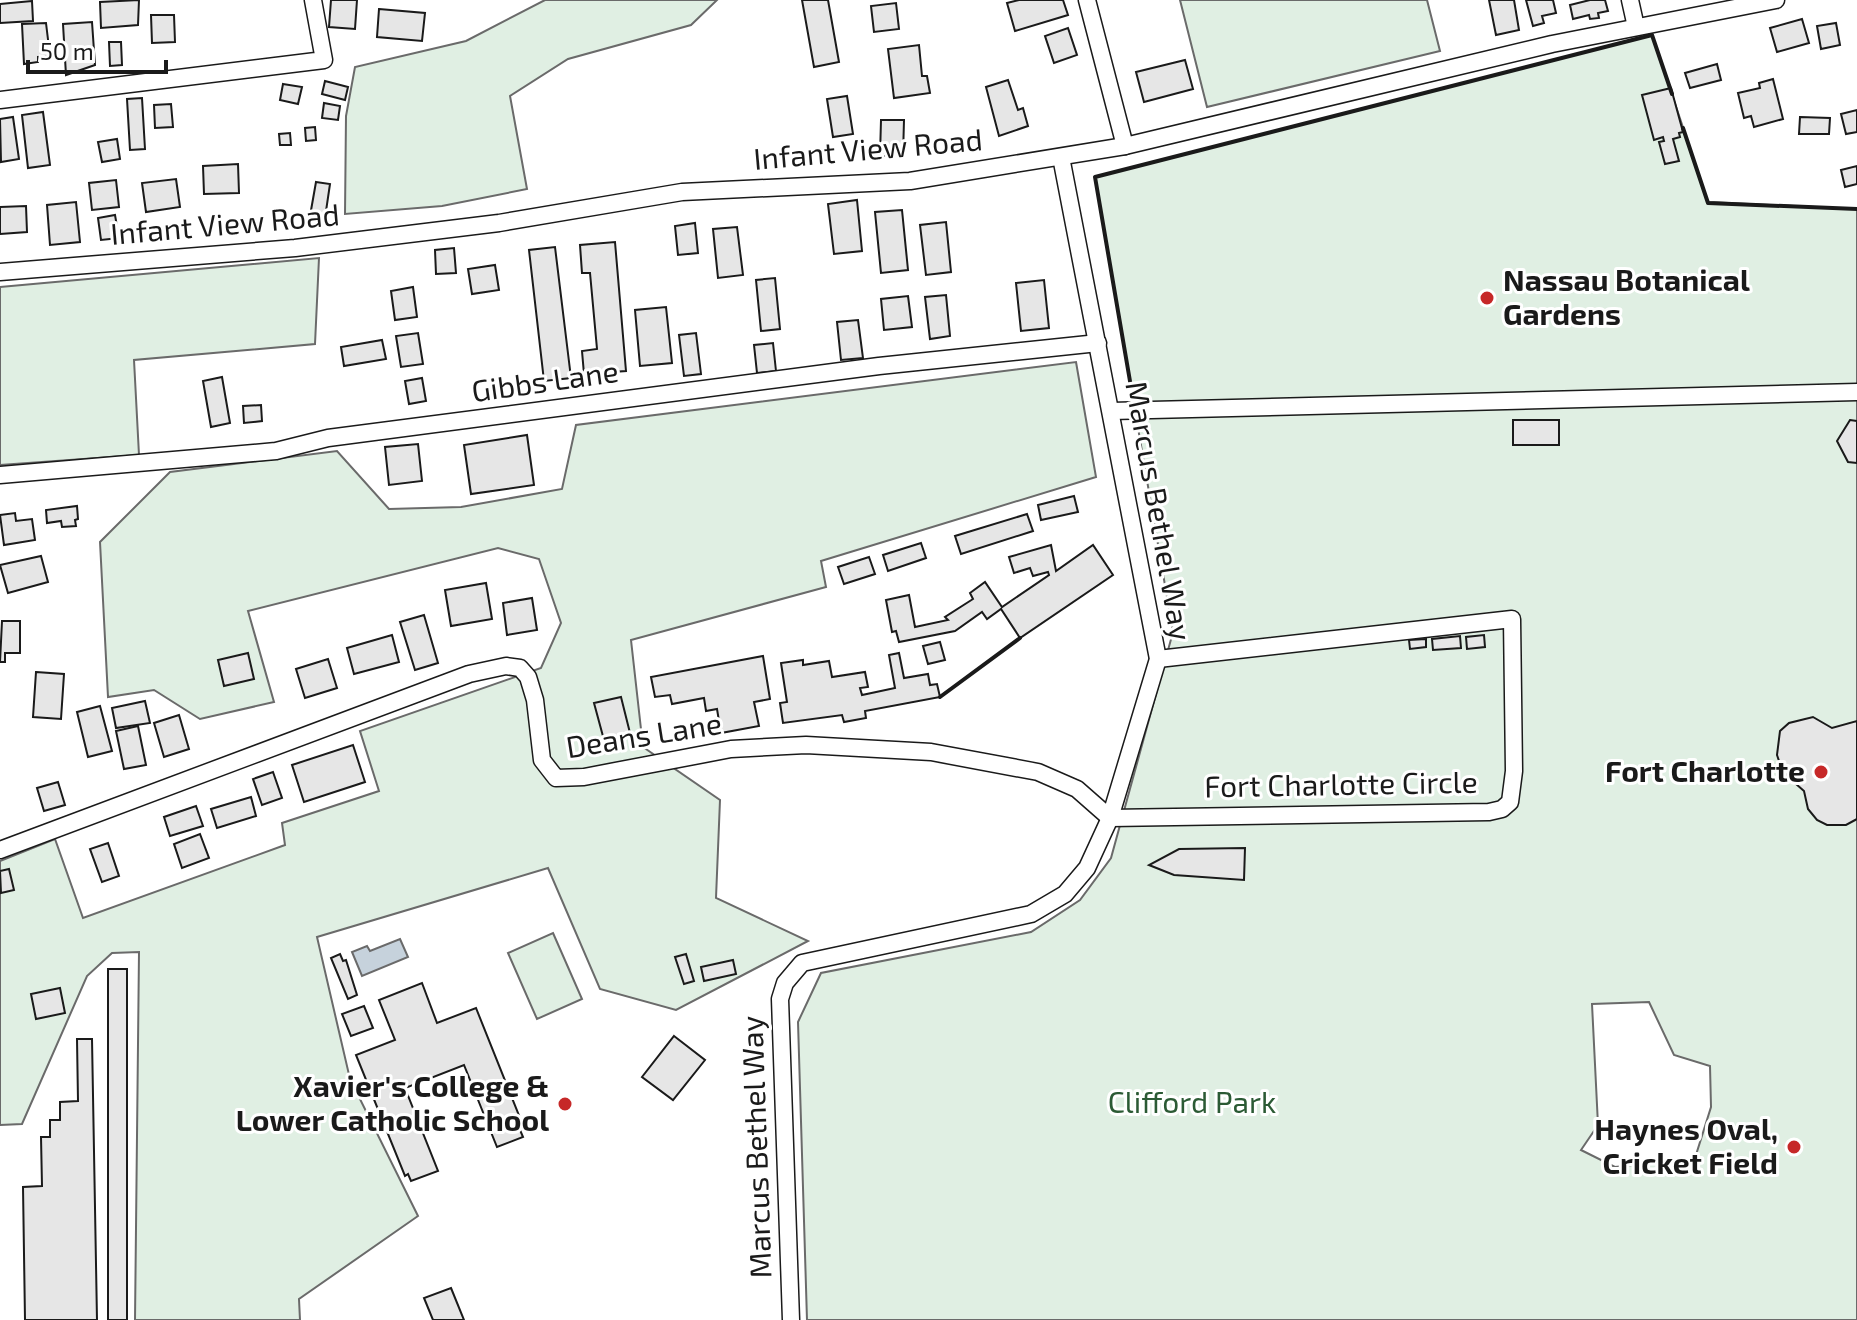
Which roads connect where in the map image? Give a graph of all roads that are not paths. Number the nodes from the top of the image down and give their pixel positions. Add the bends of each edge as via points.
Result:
1 (313, 0) edge
2 (1087, 0) edge
3 (1630, 0) edge
4 (1776, 0) edge
5 (1636, 27) junction
6 (0, 100) edge
7 (1125, 146) junction
8 (1061, 157) junction
9 (0, 272) edge
10 (1098, 343) junction
11 (1857, 392) edge
12 (1111, 411) junction
13 (0, 475) edge
14 (1158, 659) junction
15 (1110, 818) junction
16 (0, 850) edge
17 (791, 1320) edge

1 - 6 street via 324,60
2 - 7 street
3 - 5 street
4 - 5 street, Infant View Road
5 - 7 street, Infant View Road
7 - 8 street, Infant View Road
8 - 9 street, Infant View Road via 910,181 682,192 499,223 295,248
8 - 10 street, Marcus Bethel Way
10 - 12 street, Marcus Bethel Way
10 - 13 street, Gibbs Lane via 328,438 276,451
11 - 12 street
12 - 14 street, Marcus Bethel Way
14 - 15 street, Marcus Bethel Way
14 - 15 street, Fort Charlotte Circle via 1512,619 1510,802 1489,812
15 - 16 street, Deans Lane via 1077,789 1038,772 931,752 806,745 731,749 556,778 542,760 528,677 520,668 506,666 469,674
15 - 17 street, Marcus Bethel Way via 1087,868 1065,894 1031,914 802,963 785,983 780,999

